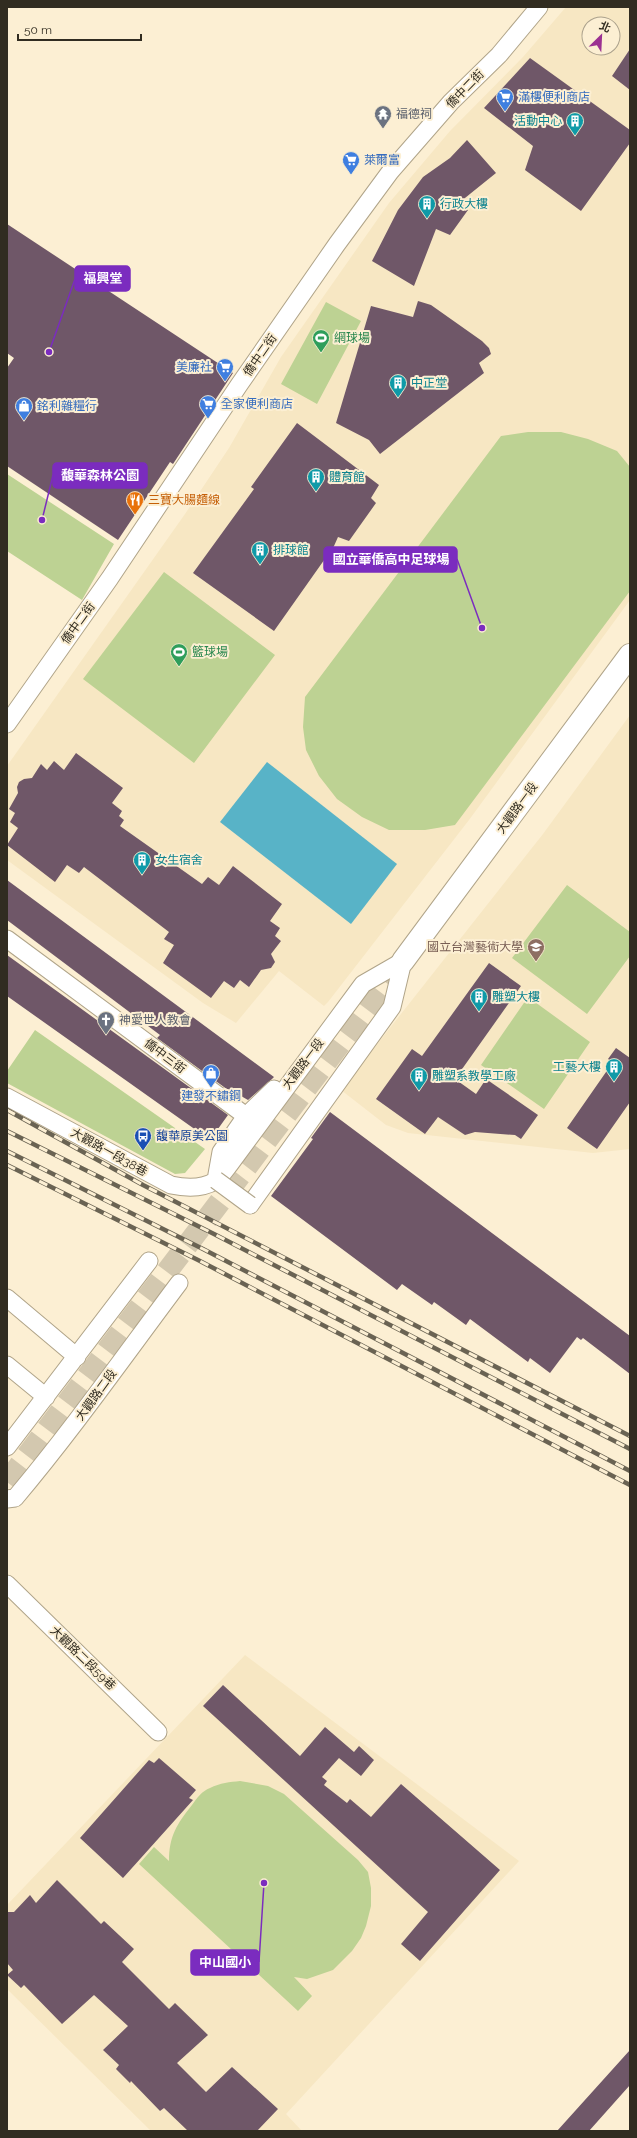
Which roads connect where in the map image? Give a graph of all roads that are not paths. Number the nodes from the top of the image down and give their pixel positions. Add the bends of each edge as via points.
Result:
1 (539, 7) edge
2 (630, 655) edge
3 (7, 724) edge
4 (7, 939) edge
5 (403, 961) junction
6 (287, 1085) junction
7 (7, 1096) edge
8 (246, 1116) junction
9 (216, 1180) junction
10 (149, 1260) dead end
11 (178, 1283) dead end
12 (7, 1298) edge
13 (77, 1357) junction
14 (7, 1365) edge
15 (46, 1397) junction
16 (7, 1447) edge
17 (7, 1499) edge
18 (7, 1584) edge
19 (158, 1732) dead end

1 - 3 street, 僑中二街 via 499,55 451,102 390,172 239,385 110,578
2 - 5 main road, 大觀路一段
4 - 8 street, 僑中三街
5 - 6 street, 大觀路一段 via 363,984
5 - 9 street, 大觀路一段, bridge via 392,1007 250,1205
6 - 8 street via 274,1090
6 - 9 street, 大觀路一段
7 - 9 street, 大觀路一段38巷 via 171,1186 186,1188
8 - 9 street via 221,1152
10 - 13 street
11 - 17 street, 大觀路二段 via 24,1488 15,1498
12 - 13 street
13 - 15 street
14 - 15 street
15 - 16 street
18 - 19 street, 大觀路二段59巷

